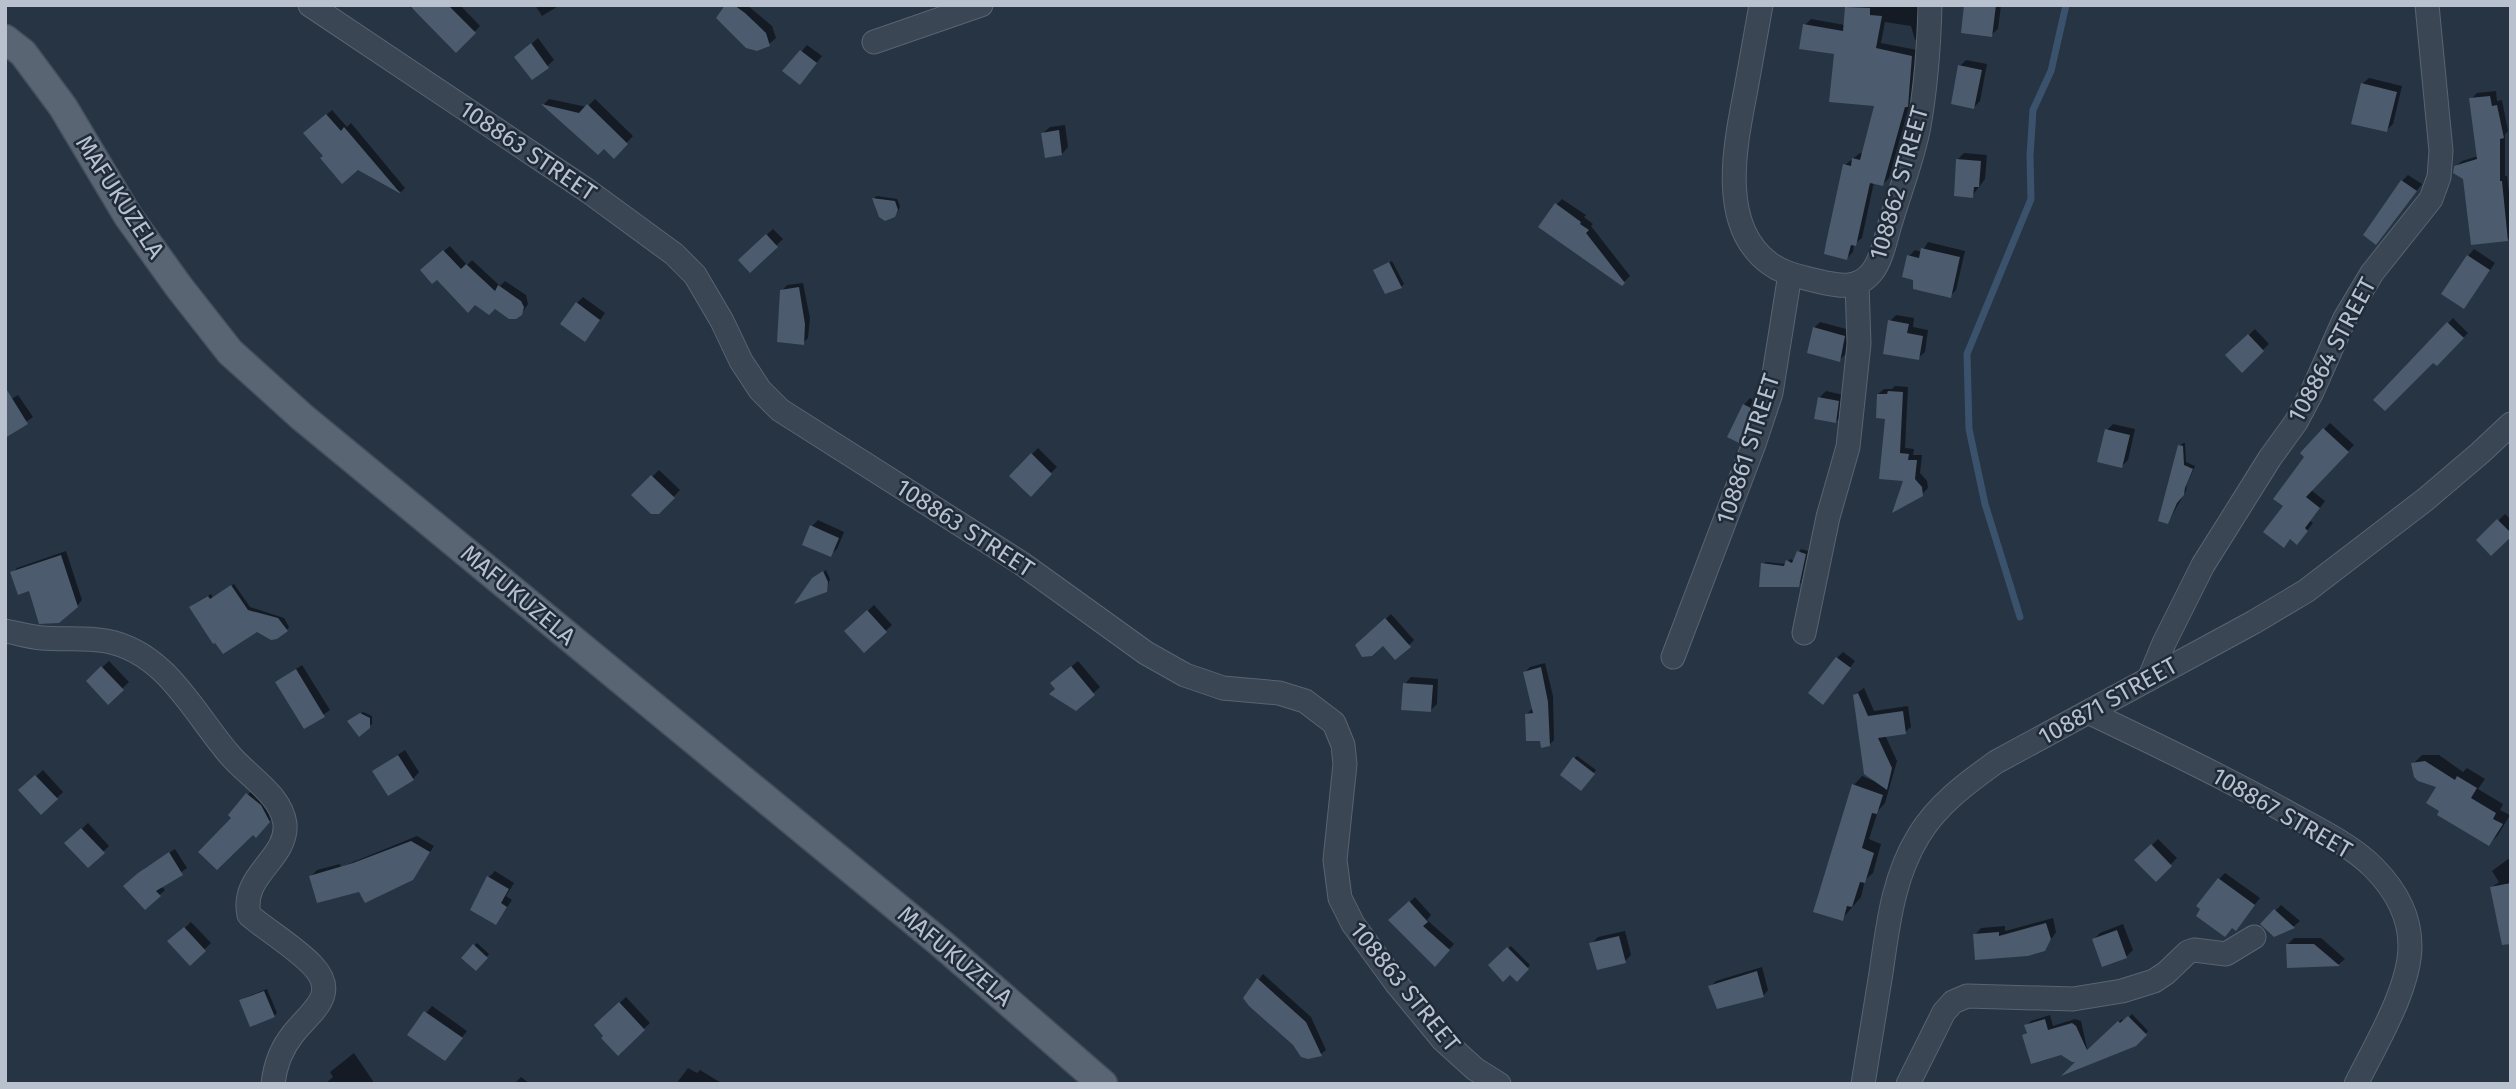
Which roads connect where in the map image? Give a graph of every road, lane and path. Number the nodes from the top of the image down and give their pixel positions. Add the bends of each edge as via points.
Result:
1 (310, 5) edge
2 (981, 5) edge
3 (1761, 5) edge
4 (1930, 5) edge
5 (2427, 5) edge
6 (5, 39) edge
7 (874, 42) dead end
8 (1790, 274) junction
9 (1857, 284) junction
10 (2511, 424) edge
11 (5, 631) edge
12 (1804, 633) dead end
13 (1672, 657) dead end
14 (2149, 679) junction
15 (2088, 712) junction
16 (2254, 937) dead end
17 (273, 1084) edge
18 (1103, 1084) edge
19 (1499, 1084) edge
20 (1864, 1084) edge
21 (1908, 1084) edge
22 (2356, 1084) edge

1 - 19 street, 108863 STREET via 674,254 695,275 741,361 780,410 1021,563 1146,653 1185,675 1223,688 1279,693 1305,701 1334,723 1345,764 1335,860 1340,898 1396,983 1444,1040
2 - 7 street
3 - 8 street via 1734,156 1735,194 1749,240 1769,263
4 - 9 street, 108862 STREET via 1927,71 1912,155 1881,255 1873,271
5 - 14 street, 108864 STREET via 2441,151 2431,199 2372,274 2344,320 2296,422 2203,565
6 - 18 main road, MAFUKUZELA via 23,53 63,107 128,216 230,352 302,417 943,945
8 - 9 street, 108862 STREET via 1842,286
8 - 13 street, 108861 STREET via 1771,393
9 - 12 street via 1859,344 1848,447
10 - 14 street, 108871 STREET via 2426,499 2306,591
11 - 17 street via 108,641 157,665 283,813 282,839 250,888 249,915 313,966 324,988 320,1004 282,1053
14 - 15 street, 108871 STREET
15 - 20 street, 108871 STREET via 1962,786 1919,836 1891,904
15 - 22 street, 108867 STREET via 2328,835 2372,865 2395,895 2404,910 2410,946 2405,980
16 - 21 street via 2226,954 2188,952 2154,981 2122,991 2073,999 1967,996 1944,1012

